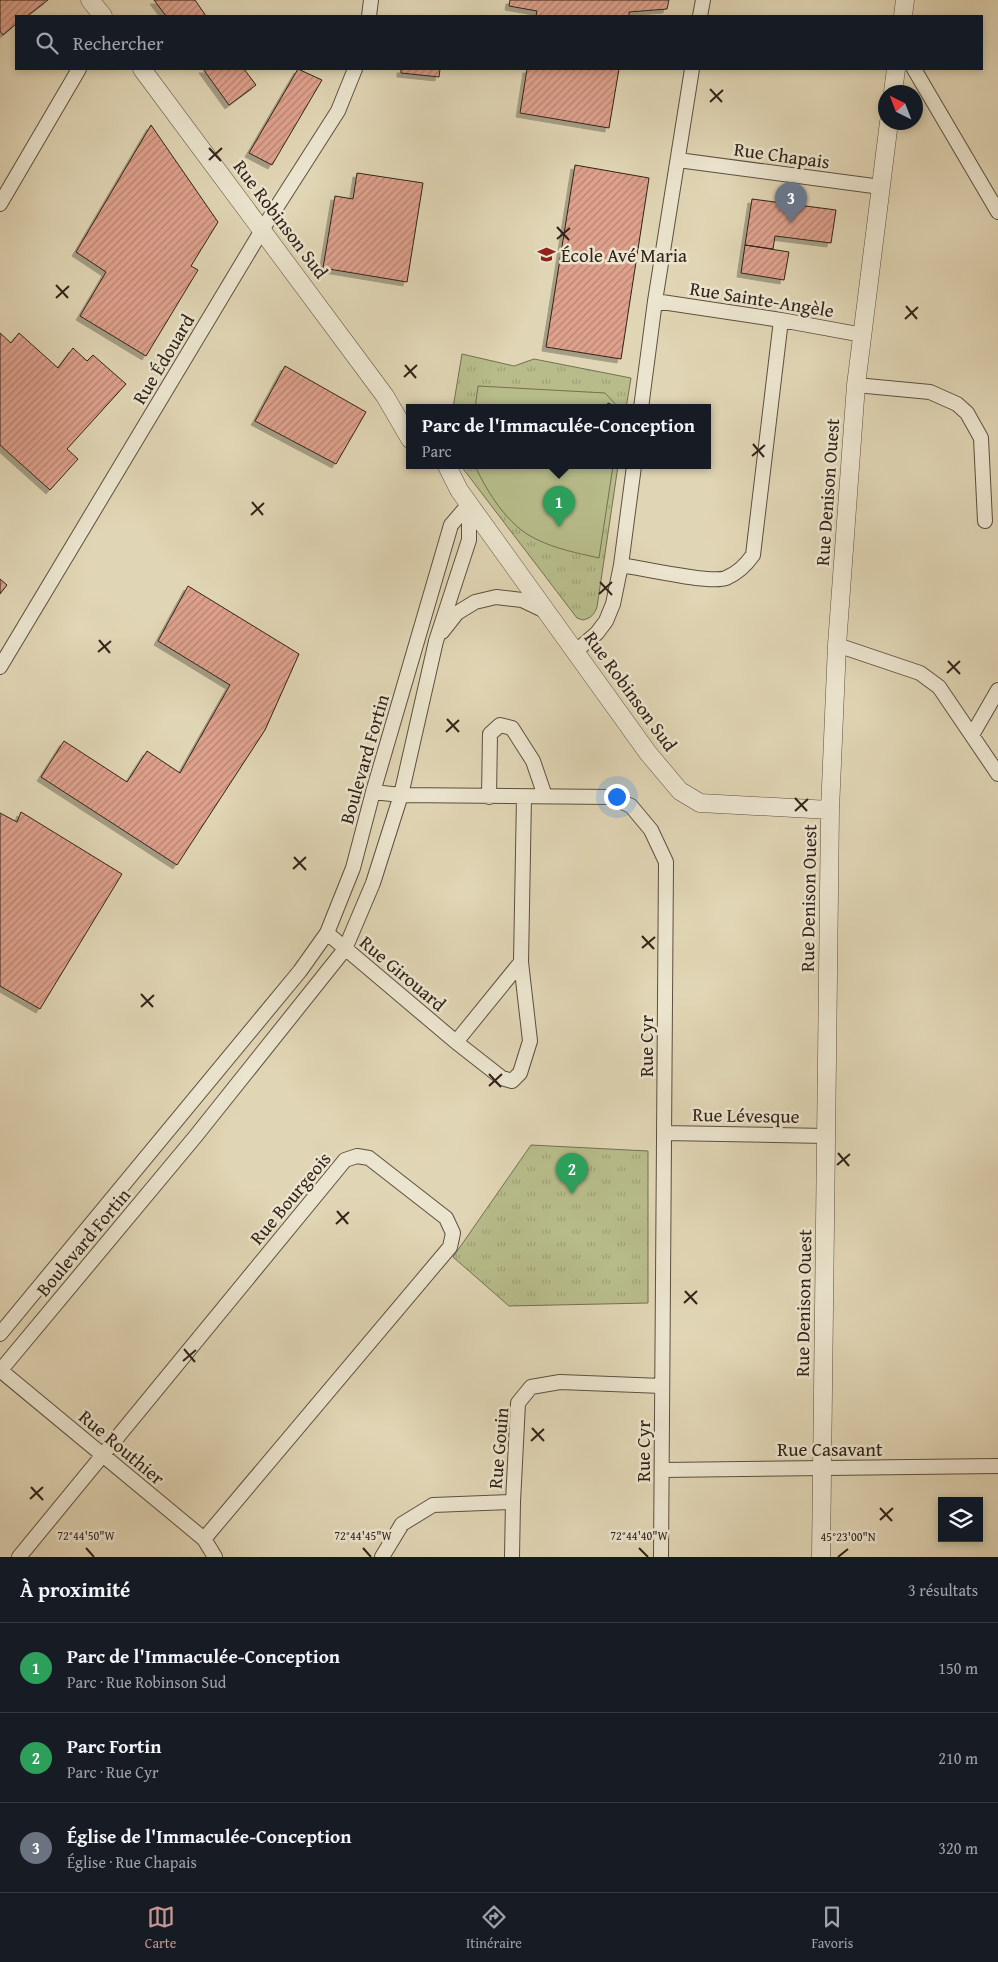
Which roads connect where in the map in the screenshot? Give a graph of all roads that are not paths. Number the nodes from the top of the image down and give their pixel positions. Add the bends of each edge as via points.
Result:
1 (90, 0) edge
2 (372, 0) edge
3 (703, 0) edge
4 (905, 0) edge
5 (101, 15) edge
6 (369, 15) edge
7 (704, 15) edge
8 (903, 15) edge
9 (78, 70) edge
10 (143, 70) edge
11 (355, 70) edge
12 (692, 70) edge
13 (896, 70) edge
14 (915, 70) edge
15 (894, 85) edge
16 (889, 130) edge
17 (678, 160) junction
18 (881, 187) junction
19 (0, 204) edge
20 (998, 212) edge
21 (262, 230) junction
22 (655, 301) junction
23 (781, 320) junction
24 (863, 335) junction
25 (856, 385) junction
26 (385, 396) junction
27 (642, 404) edge
28 (406, 413) edge
29 (406, 433) edge
30 (437, 469) edge
31 (449, 469) edge
32 (634, 469) edge
33 (464, 497) junction
34 (985, 521) dead end
35 (621, 565) junction
36 (547, 613) junction
37 (436, 641) junction
38 (837, 645) junction
39 (576, 651) junction
40 (0, 667) edge
41 (998, 690) edge
42 (972, 735) junction
43 (998, 774) edge
44 (373, 792) junction
45 (400, 795) junction
46 (545, 796) junction
47 (489, 797) junction
48 (524, 797) junction
49 (830, 810) junction
50 (326, 933) junction
51 (345, 949) junction
52 (521, 962) junction
53 (456, 1042) junction
54 (177, 1122) junction
55 (664, 1133) junction
56 (826, 1136) junction
57 (195, 1137) junction
58 (0, 1334) edge
59 (0, 1370) edge
60 (662, 1386) junction
61 (103, 1455) junction
62 (998, 1466) edge
63 (822, 1468) junction
64 (662, 1470) junction
65 (513, 1502) junction
66 (204, 1539) junction
67 (19, 1557) edge
68 (215, 1557) edge
69 (382, 1557) edge
70 (512, 1557) edge
71 (661, 1557) edge
72 (821, 1557) edge

1 - 5 street
2 - 6 street
3 - 7 street
4 - 8 street
9 - 19 street
10 - 21 street, Rue Robinson Sud
11 - 21 street, Rue Édouard via 338,111
12 - 17 street
13 - 15 street
14 - 20 street
16 - 18 street, Rue Denison Ouest
17 - 18 street, Rue Chapais
17 - 22 street
18 - 24 street, Rue Denison Ouest
21 - 26 street, Rue Robinson Sud
21 - 40 street, Rue Édouard
22 - 23 street, Rue Sainte-Angèle
22 - 27 street
23 - 24 street, Rue Sainte-Angèle
23 - 35 street via 753,555 745,567 725,578 709,580
24 - 25 street, Rue Denison Ouest
25 - 34 street via 930,392 957,404 967,413 981,438
25 - 38 street, Rue Denison Ouest
26 - 28 street, Rue Robinson Sud
26 - 29 street, Rue Robinson Sud
30 - 33 street, Rue Robinson Sud
31 - 33 street, Rue Robinson Sud
32 - 35 street
33 - 36 street, Rue Robinson Sud
33 - 37 street, Boulevard Fortin via 469,540
33 - 44 street, Boulevard Fortin via 451,525
35 - 39 street via 606,621 597,634
36 - 37 street, Boulevard Fortin via 522,600 496,597 475,602 457,613
36 - 39 street, Rue Robinson Sud
37 - 45 street, Boulevard Fortin
38 - 42 street via 920,673 939,687
38 - 49 street, Rue Denison Ouest
39 - 49 street, Rue Robinson Sud via 648,753 680,791 700,803
41 - 42 street
42 - 43 street
44 - 45 street, Rue Cyr
44 - 50 street, Boulevard Fortin via 353,868
45 - 47 street, Rue Cyr
45 - 51 street, Boulevard Fortin via 374,883
46 - 47 street via 533,761 516,734 512,728 500,725 490,734
46 - 48 street, Rue Cyr
46 - 55 street, Rue Cyr via 611,797 630,806 651,830 666,862
47 - 48 street, Rue Cyr
48 - 52 street, Rue Girouard
49 - 56 street, Rue Denison Ouest
50 - 51 street, Rue Girouard
50 - 54 street, Boulevard Fortin via 300,971
51 - 53 street, Rue Girouard
51 - 57 street, Boulevard Fortin
52 - 53 street
52 - 53 street, Rue Girouard via 530,1041 520,1073 512,1081 502,1078
54 - 57 street
54 - 58 street, Boulevard Fortin
55 - 56 street, Rue Lévesque
55 - 60 street, Rue Cyr
56 - 63 street, Rue Denison Ouest
57 - 59 street, Boulevard Fortin
59 - 61 street, Rue Routhier
60 - 64 street, Rue Cyr
60 - 65 street, Rue Gouin via 560,1382 532,1387 518,1403
61 - 66 street, Rue Routhier
61 - 66 street, Rue Bourgeois via 345,1160 357,1156 369,1158 446,1218 453,1233 450,1247
61 - 67 street, Rue Bourgeois
62 - 63 street, Rue Casavant
63 - 64 street, Rue Casavant
63 - 72 street, Rue Denison Ouest
64 - 71 street, Rue Cyr
65 - 69 street via 433,1505 402,1524
65 - 70 street, Rue Gouin
66 - 68 street, Rue Routhier

